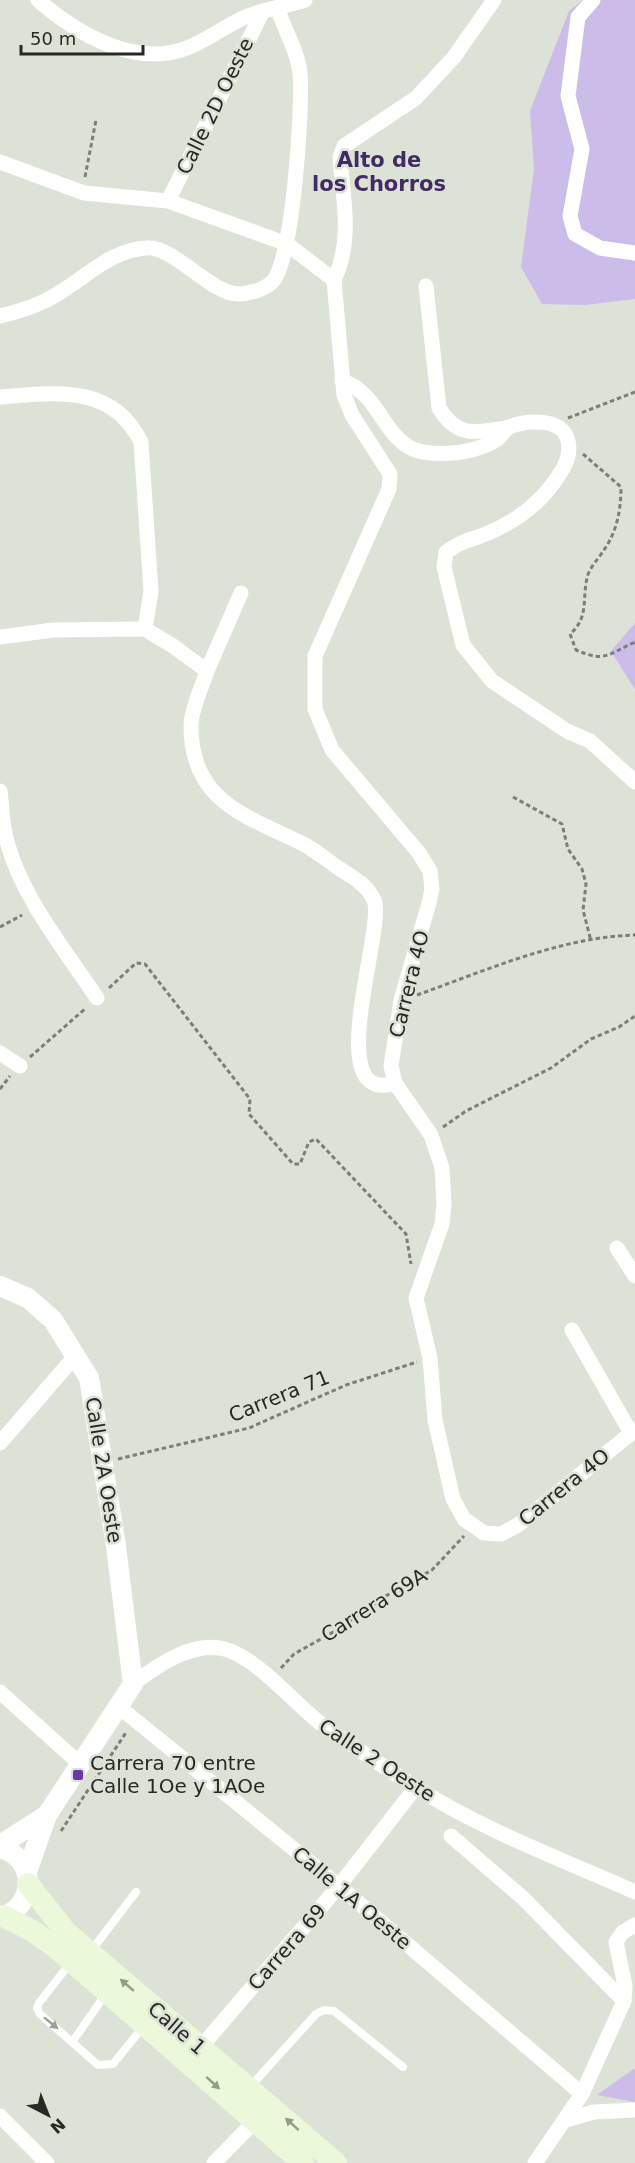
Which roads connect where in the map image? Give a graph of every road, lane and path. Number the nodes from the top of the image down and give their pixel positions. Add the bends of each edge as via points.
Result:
1 (38, 0) edge
2 (305, 0) edge
3 (494, 0) edge
4 (593, 0) edge
5 (270, 10) junction
6 (96, 120) dead end
7 (0, 162) edge
8 (84, 193) junction
9 (168, 201) junction
10 (288, 244) junction
11 (635, 253) edge
12 (334, 280) junction
13 (426, 286) dead end
14 (0, 316) edge
15 (342, 381) junction
16 (635, 392) edge
17 (0, 398) edge
18 (553, 424) junction
19 (507, 428) junction
20 (568, 441) junction
21 (241, 593) dead end
22 (146, 629) junction
23 (0, 637) edge
24 (635, 642) edge
25 (207, 671) junction
26 (635, 782) edge
27 (0, 791) edge
28 (513, 797) dead end
29 (37, 908) junction
30 (0, 927) edge
31 (635, 935) edge
32 (591, 941) junction
33 (97, 998) junction
34 (401, 1000) junction
35 (635, 1016) edge
36 (0, 1053) edge
37 (20, 1066) junction
38 (395, 1083) junction
39 (0, 1089) edge
40 (431, 1135) junction
41 (616, 1248) dead end
42 (410, 1269) dead end
43 (635, 1275) edge
44 (0, 1286) edge
45 (572, 1330) dead end
46 (76, 1354) junction
47 (430, 1358) junction
48 (633, 1432) edge
49 (0, 1443) edge
50 (102, 1463) junction
51 (473, 1526) junction
52 (271, 1679) junction
53 (0, 1692) edge
54 (126, 1694) junction
55 (135, 1720) junction
56 (80, 1764) junction
57 (416, 1787) junction
58 (47, 1815) junction
59 (451, 1836) dead end
60 (57, 1838) dead end
61 (0, 1846) edge
62 (28, 1878) junction
63 (339, 1886) junction
64 (136, 1892) dead end
65 (635, 1892) edge
66 (2, 1916) edge
67 (635, 1925) edge
68 (81, 1957) junction
69 (108, 1991) junction
70 (624, 2001) junction
71 (146, 2024) junction
72 (73, 2041) junction
73 (200, 2048) junction
74 (403, 2067) dead end
75 (249, 2088) junction
76 (582, 2094) junction
77 (635, 2110) edge
78 (0, 2115) edge
79 (566, 2120) junction
80 (255, 2121) junction
81 (542, 2160) edge
82 (47, 2163) edge
83 (214, 2163) edge
84 (303, 2163) edge
85 (336, 2163) edge

1 - 5 street via 116,49 153,56 186,49 246,16
2 - 5 street
3 - 12 street via 454,57 416,98 344,146 340,157 346,234 343,261
4 - 11 street via 578,17 568,96 582,148 570,216 575,234 600,248
5 - 9 street, Calle 2D Oeste
5 - 10 street via 300,71
6 - 8 path
7 - 8 street
8 - 9 street
9 - 10 street
10 - 12 street
10 - 14 street via 272,283 252,292 235,294 148,247 115,255 57,295 26,310
12 - 15 street, Carrera 4O
13 - 19 street via 439,408 459,430
15 - 19 street via 357,386 368,396 395,434 412,449 438,454 474,449 497,440
15 - 34 street, Carrera 4O via 352,415 390,474 389,489 315,656 315,709 332,750 399,827 430,871 429,903
16 - 18 path
17 - 22 street via 77,394 112,407 133,425 141,442 151,591
18 - 19 street via 533,422
18 - 20 street
20 - 24 path via 621,487 621,509 609,542 587,576 584,614 570,634 576,650 597,659 609,657
20 - 26 street via 567,463 549,491 517,519 458,543 446,552 444,567 463,645 492,681 567,731 590,741
21 - 25 street
22 - 23 street via 53,630
22 - 25 street
25 - 38 street via 191,722 194,757 207,784 232,810 308,847 362,885 374,900 377,918 357,1052 361,1070 370,1082 382,1087
27 - 29 street via 6,838
28 - 32 path via 562,824 568,849 582,869 586,884 583,910
29 - 30 path
29 - 33 street
31 - 32 path
32 - 34 path via 523,957
33 - 37 path
33 - 42 path via 136,963 145,964 250,1099 249,1114 293,1164 300,1164 309,1142 316,1139 406,1234
34 - 38 street, Carrera 4O via 391,1066
35 - 40 path via 591,1039 551,1068 466,1110
36 - 37 street
37 - 39 path
38 - 40 street
40 - 47 street via 442,1168 444,1204 442,1224 416,1298
41 - 43 street
44 - 46 street, Calle 2A Oeste via 28,1298 53,1320
45 - 48 street
46 - 49 street
46 - 50 street, Calle 2A Oeste via 89,1378
47 - 50 path, Carrera 71 via 346,1385 249,1428
47 - 51 street via 435,1420 449,1489 464,1519
48 - 51 street, Carrera 4O via 518,1525 501,1534 484,1533
50 - 54 street, Calle 2A Oeste
51 - 52 path, Carrera 69A via 432,1570 294,1654
52 - 54 street, Calle 2 Oeste via 228,1650 213,1648 175,1656 155,1666
52 - 57 street, Calle 2 Oeste via 322,1724
53 - 56 street
54 - 55 street, Calle 1A Oeste
54 - 56 street
55 - 60 path
55 - 63 street, Calle 1A Oeste
56 - 58 street
57 - 63 street, Carrera 69
57 - 65 street, Calle 2 Oeste via 470,1818
58 - 61 street
58 - 62 street
59 - 70 street via 524,1899
61 - 62 street via 16,1855
62 - 66 street via 21,1904
62 - 68 main road, Calle 1
63 - 73 street, Carrera 69
63 - 76 street, Calle 1A Oeste
64 - 68 lane
66 - 68 main road, Calle 1
67 - 70 street via 616,1942 625,1986
68 - 69 main road, Calle 1
68 -> 72 lane via 37,2008
73 -> 68 main road, Calle 1
69 - 71 main road, Calle 1
69 - 72 lane
70 - 76 street
71 - 72 lane via 113,2064 98,2065
71 -> 80 main road, Calle 1
73 - 75 main road, Calle 1
74 - 75 lane via 334,2011 324,2010
85 -> 75 main road, Calle 1
76 - 79 street
77 - 79 street via 594,2112
78 - 82 street
79 - 81 street
80 - 83 street
80 - 84 main road, Calle 1

